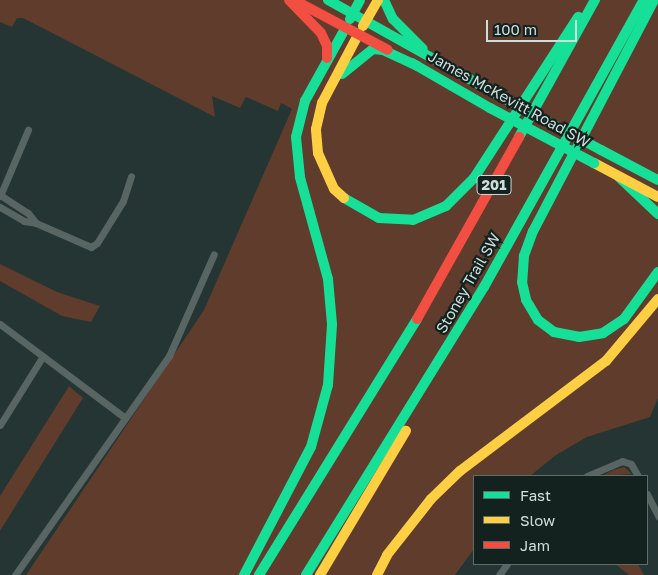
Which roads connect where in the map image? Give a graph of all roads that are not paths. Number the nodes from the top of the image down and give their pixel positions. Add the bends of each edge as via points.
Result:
1 (289, 0) edge
2 (294, 0) edge
3 (328, 0) edge
4 (360, 0) edge
5 (378, 0) edge
6 (384, 0) edge
7 (589, 0) edge
8 (595, 0) edge
9 (644, 0) edge
10 (654, 0) edge
11 (353, 15) junction
12 (366, 22) junction
13 (346, 27) junction
14 (359, 33) junction
15 (327, 59) junction
16 (438, 60) junction
17 (418, 66) junction
18 (328, 89) junction
19 (28, 130) dead end
20 (131, 176) dead end
21 (619, 177) junction
22 (658, 180) edge
23 (0, 196) edge
24 (658, 197) edge
25 (0, 207) edge
26 (658, 214) edge
27 (36, 223) junction
28 (214, 254) dead end
29 (658, 272) edge
30 (484, 287) junction
31 (658, 299) edge
32 (658, 304) edge
33 (646, 316) junction
34 (0, 324) edge
35 (43, 356) junction
36 (125, 418) junction
37 (0, 424) edge
38 (589, 475) edge
39 (637, 475) edge
40 (648, 496) edge
41 (658, 516) edge
42 (15, 575) edge
43 (244, 575) edge
44 (259, 575) edge
45 (306, 575) edge
46 (320, 575) edge
47 (377, 575) edge

1 - 15 main road via 321,33 328,46
2 - 13 main road, James McKevitt Road SW
3 - 11 main road, James McKevitt Road SW
4 - 11 main road
5 - 12 main road
6 - 16 main road via 392,19
7 - 18 main road via 474,178 452,201 423,217 400,221 379,218 352,205 334,189 322,167 316,141 318,115
8 - 44 main road, Stoney Trail SW / 201 via 424,307
9 - 30 main road, Stoney Trail SW / 201
10 - 29 main road via 533,231 524,256 522,282 526,300 538,320 554,332 580,337 603,333 624,318
11 - 12 main road, James McKevitt Road SW
11 - 13 main road
12 - 14 main road
12 - 16 main road, James McKevitt Road SW
13 - 14 main road, James McKevitt Road SW
13 - 15 main road
14 - 17 main road, James McKevitt Road SW
14 - 18 main road
15 - 43 main road via 299,119 296,157 328,279 332,324 328,385 311,447
16 - 22 main road, James McKevitt Road SW, bridge
17 - 18 main road via 383,50 373,50 353,62
17 - 21 main road, James McKevitt Road SW, bridge
19 - 23 street
20 - 27 street via 123,201 92,246 82,246
21 - 24 main road, James McKevitt Road SW
21 - 26 main road
23 - 27 street via 28,213
25 - 27 street via 24,221
28 - 36 street via 169,356
30 - 45 main road, Stoney Trail SW / 201
30 - 46 main road via 418,409
31 - 33 main road
32 - 33 main road
33 - 47 main road via 606,361 486,450 436,494 409,524
34 - 35 street
35 - 36 street
35 - 37 street
36 - 42 street
38 - 39 street via 622,461 631,464
40 - 41 street

